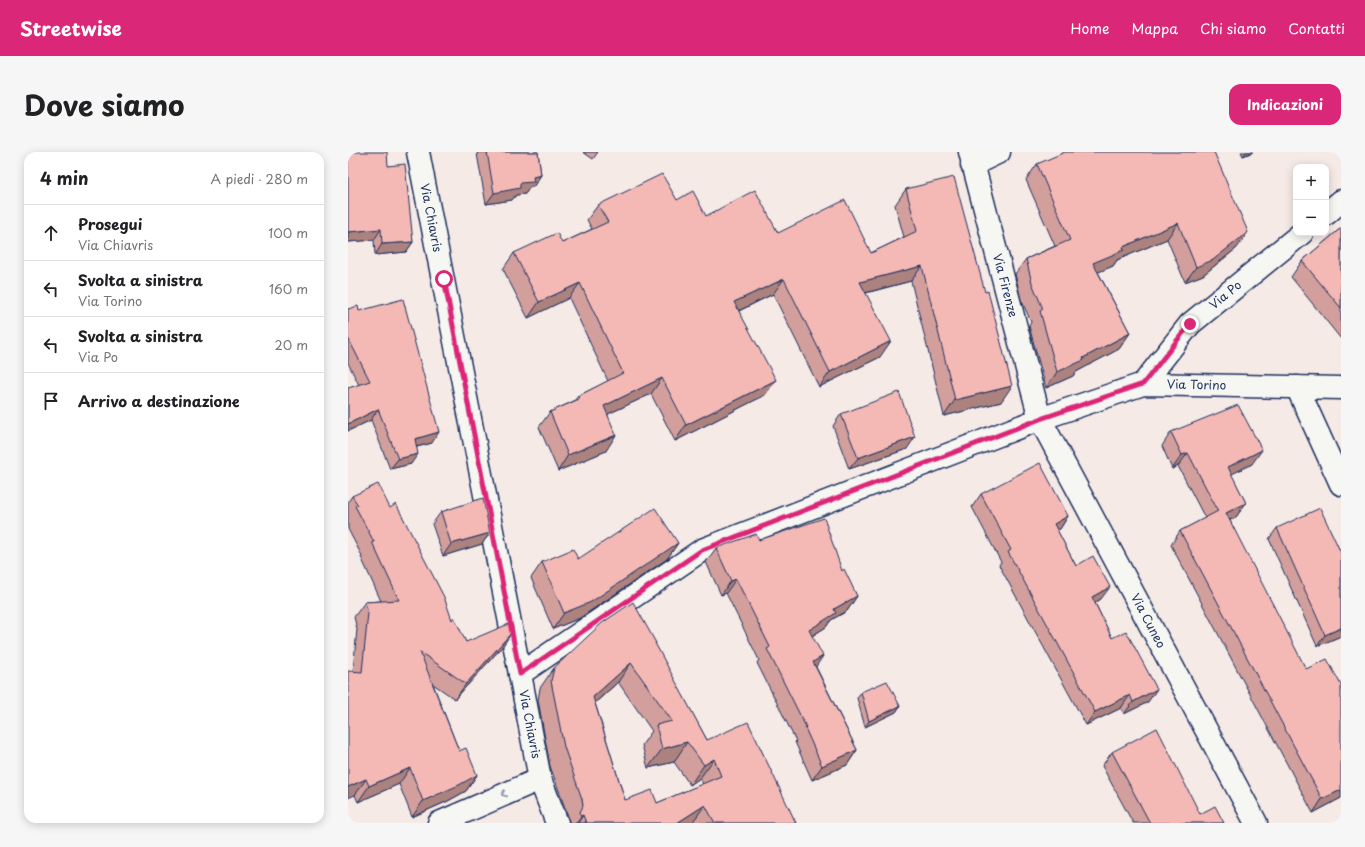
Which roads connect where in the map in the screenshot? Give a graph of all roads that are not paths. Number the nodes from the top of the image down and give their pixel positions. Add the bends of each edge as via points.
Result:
1 (418, 152) edge
2 (999, 152) edge
3 (971, 158) edge
4 (1341, 201) edge
5 (1329, 211) edge
6 (1298, 236) edge
7 (1143, 384) junction
8 (1297, 387) junction
9 (1341, 388) edge
10 (1040, 419) junction
11 (1341, 484) edge
12 (520, 674) junction
13 (540, 778) junction
14 (439, 823) edge
15 (557, 823) edge
16 (1256, 823) edge

1 - 12 street, Via Chiavris
2 - 3 street
3 - 10 street, Via Firenze
4 - 5 street
6 - 7 street, Via Po via 1190,324
7 - 8 street, Via Torino
7 - 10 street, Via Torino
8 - 9 street, Via Torino
8 - 11 street
10 - 12 street, Via Torino via 702,550
10 - 16 street, Via Cuneo
12 - 13 street, Via Chiavris
13 -> 14 street
13 - 15 street, Via Chiavris

